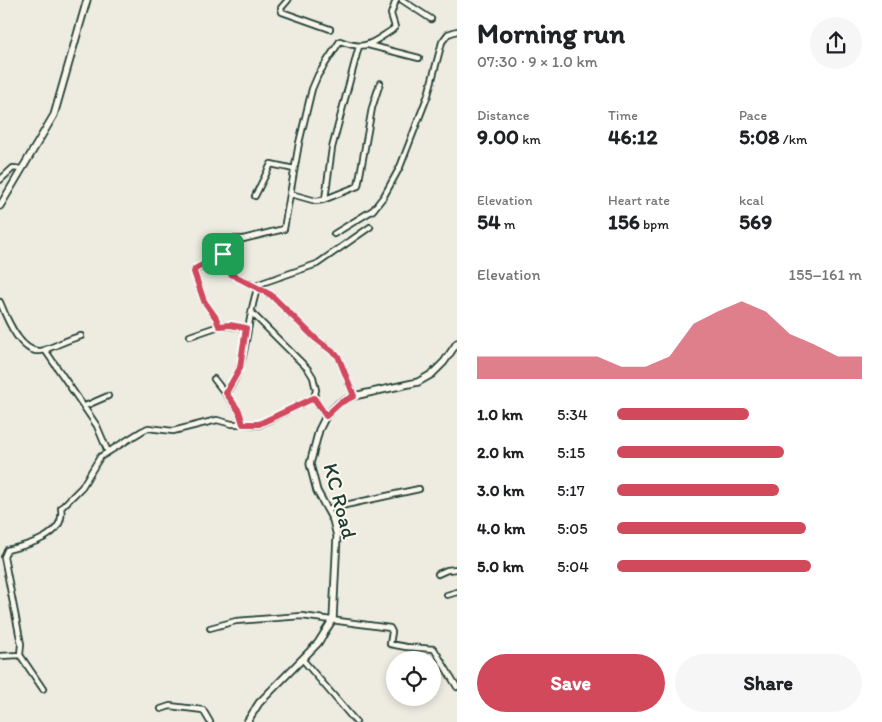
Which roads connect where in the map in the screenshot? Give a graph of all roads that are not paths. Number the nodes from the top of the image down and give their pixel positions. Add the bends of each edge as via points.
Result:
1 (87, 0) edge
2 (288, 0) edge
3 (396, 0) edge
4 (402, 0) edge
5 (431, 19) dead end
6 (330, 29) dead end
7 (457, 31) edge
8 (368, 45) junction
9 (359, 46) junction
10 (419, 58) dead end
11 (380, 83) dead end
12 (21, 169) junction
13 (294, 169) junction
14 (0, 180) edge
15 (291, 194) junction
16 (255, 196) dead end
17 (325, 199) junction
18 (0, 206) edge
19 (370, 227) dead end
20 (334, 234) dead end
21 (223, 254) junction
22 (257, 287) junction
23 (0, 302) edge
24 (252, 313) junction
25 (219, 326) junction
26 (246, 328) junction
27 (80, 336) dead end
28 (190, 336) dead end
29 (457, 343) edge
30 (45, 350) junction
31 (214, 379) dead end
32 (226, 393) junction
33 (108, 396) dead end
34 (354, 396) junction
35 (314, 398) junction
36 (85, 406) junction
37 (326, 416) junction
38 (243, 424) junction
39 (108, 452) junction
40 (419, 489) dead end
41 (327, 509) junction
42 (457, 569) edge
43 (438, 574) dead end
44 (457, 592) edge
45 (447, 595) dead end
46 (333, 619) junction
47 (210, 628) dead end
48 (20, 655) junction
49 (0, 656) edge
50 (303, 660) junction
51 (457, 687) edge
52 (43, 689) dead end
53 (161, 709) dead end
54 (210, 722) edge
55 (247, 722) edge
56 (356, 722) edge

1 - 12 main road via 54,115
2 - 6 street via 282,12
3 - 8 street via 391,14 394,27
4 - 5 street
7 - 20 street via 448,34 442,42 428,95 400,167 384,196 373,210
8 - 9 street
8 - 10 street
9 - 13 street via 340,41 318,75
9 - 17 street via 332,148
11 - 17 street via 372,108 358,186
12 - 14 street via 13,168
12 - 18 main road
13 - 15 street
13 - 16 street via 271,164
15 - 17 street via 316,201
15 - 21 street via 284,229 243,239 224,239 220,243
19 - 22 street via 317,264
21 - 22 street via 231,274
21 - 25 street via 194,272 204,301
22 - 24 street
22 - 34 street via 271,295 338,356
23 - 30 street via 20,340 36,351
24 - 26 street
24 - 35 street via 308,369 316,390
25 - 26 street
25 - 28 street
26 - 32 street via 240,368
27 - 30 street
29 - 34 main road, KC Road via 432,374 418,382
30 - 36 street
31 - 32 street
32 - 38 street via 239,411
33 - 36 street
34 - 37 main road, KC Road
35 - 37 street
35 - 38 street via 259,424
36 - 39 street
37 - 41 main road, KC Road via 310,464 317,491
38 - 39 street via 217,420 173,430 148,428
39 - 48 street via 100,457 82,487 61,508 62,521 56,530 5,553 21,644
40 - 41 street
41 - 46 main road, KC Road via 337,536
42 - 43 street
44 - 45 street
46 - 47 street via 302,616 236,621
46 - 50 main road, KC Road
46 - 51 street via 390,628 390,644 434,649
48 - 49 street
48 - 52 street
50 - 55 main road, KC Road via 258,703
50 - 56 street
53 - 54 street via 170,706 203,710

